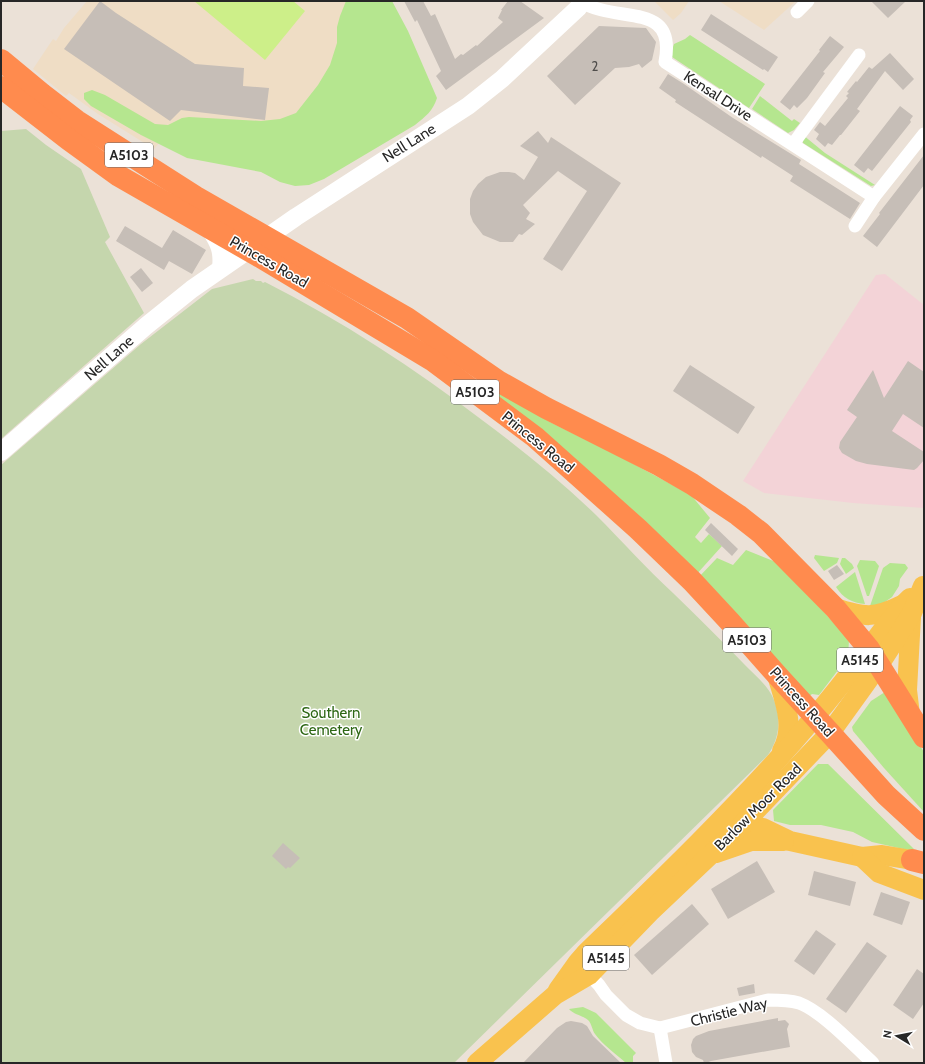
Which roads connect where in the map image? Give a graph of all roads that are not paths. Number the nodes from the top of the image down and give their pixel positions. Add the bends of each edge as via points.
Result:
1 (808, 1) edge
2 (582, 2) edge
3 (797, 12) dead end
4 (859, 55) dead end
5 (1, 60) edge
6 (1, 87) edge
7 (924, 134) edge
8 (793, 144) junction
9 (874, 197) junction
10 (856, 226) dead end
11 (210, 229) junction
12 (257, 244) junction
13 (221, 268) junction
14 (1, 452) edge
15 (924, 586) edge
16 (835, 608) junction
17 (908, 608) junction
18 (874, 657) junction
19 (777, 675) junction
20 (910, 715) junction
21 (815, 717) junction
22 (830, 733) junction
23 (924, 736) edge
24 (775, 762) junction
25 (720, 821) junction
26 (743, 824) junction
27 (924, 830) edge
28 (790, 841) junction
29 (710, 855) junction
30 (862, 858) junction
31 (918, 862) edge
32 (924, 890) edge
33 (584, 968) junction
34 (660, 1028) junction
35 (477, 1063) edge
36 (666, 1063) edge
37 (873, 1063) edge

1 - 3 street
2 - 8 street, Kensal Drive via 606,11 642,14 653,18 663,28 667,38 665,62
2 - 12 street, Nell Lane via 520,64 473,102
4 - 8 street
5 - 12 highway, Princess Road / A5103 via 106,141 196,197
6 - 11 highway, Princess Road / A5103 via 119,176
7 - 9 street
8 - 9 street, Kensal Drive
9 - 10 street
11 - 12 highway, Princess Road / A5103
11 - 13 street via 219,244
12 - 13 street, Nell Lane
12 - 16 highway, Princess Road / A5103 via 407,318 498,381 692,484 761,533
12 - 19 highway, Princess Road / A5103 via 432,360 535,437 682,571
13 - 14 street, Nell Lane via 146,326
15 - 17 main road, Barlow Moor Road / A5145
16 - 17 main road via 862,616
16 - 18 highway, Princess Road / A5103
17 - 18 main road, Barlow Moor Road / A5145
17 - 20 main road, A5145 via 907,690
18 - 20 highway, Princess Road / A5103
18 - 21 main road, Barlow Moor Road / A5145
18 - 22 main road, Barlow Moor Road / A5145
19 - 21 highway, Princess Road / A5103
19 - 24 main road, A5145 via 789,724 784,748
20 - 23 highway, Princess Road / A5103
21 - 22 highway, Princess Road / A5103
21 - 24 main road, Barlow Moor Road / A5145
22 - 26 main road, Barlow Moor Road / A5145
22 - 27 highway, Princess Road / A5103 via 886,795
24 - 25 main road, Barlow Moor Road / A5145
25 - 26 main road, A5145
25 - 33 main road, Barlow Moor Road / A5145
26 - 28 main road, A5145 via 763,828
26 - 29 main road, Barlow Moor Road / A5145
28 - 29 main road, A5145 via 751,841
28 - 30 main road, A5145
29 - 33 main road, Barlow Moor Road / A5145 via 650,912
30 - 31 main road, A5145 via 882,855
30 - 32 main road, A5145 via 879,873
33 - 34 street via 626,1015 640,1023
33 - 35 main road, Barlow Moor Road / A5145
34 - 36 street
34 - 37 street, Christie Way via 768,1000 797,1002 816,1011

